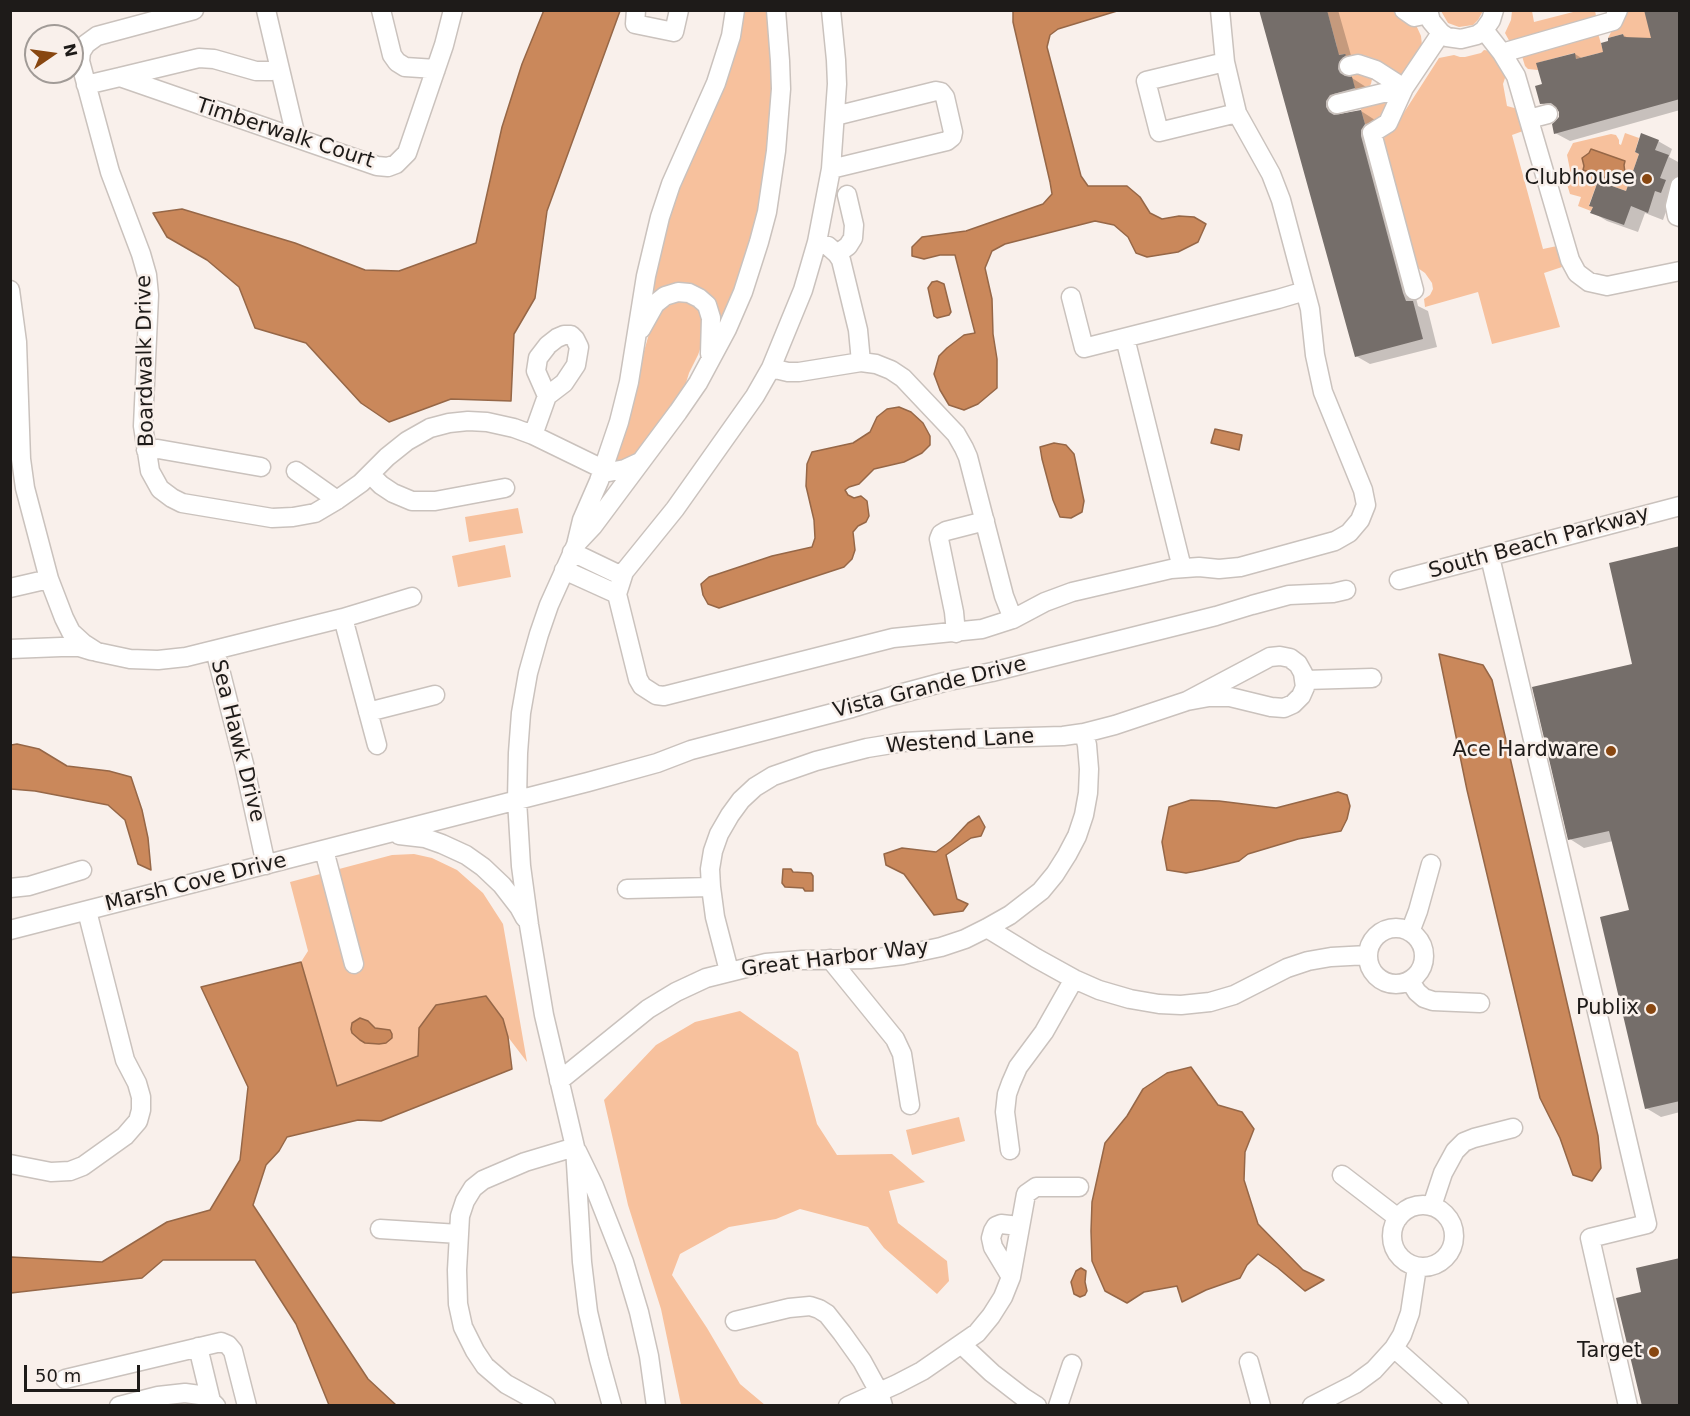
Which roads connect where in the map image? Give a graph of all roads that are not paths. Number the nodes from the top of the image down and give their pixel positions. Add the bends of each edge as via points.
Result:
1 (194, 10) edge
2 (266, 10) edge
3 (381, 10) edge
4 (453, 10) edge
5 (636, 10) edge
6 (679, 10) edge
7 (735, 10) edge
8 (776, 10) edge
9 (831, 10) edge
10 (1220, 10) edge
11 (1404, 10) edge
12 (1494, 10) edge
13 (1618, 10) edge
14 (1428, 12) edge
15 (1484, 30) junction
16 (1441, 33) junction
17 (1502, 53) junction
18 (1225, 62) junction
19 (1349, 66) dead end
20 (279, 69) junction
21 (436, 69) junction
22 (120, 77) junction
23 (86, 86) junction
24 (1404, 88) junction
25 (1337, 104) dead end
26 (1237, 113) junction
27 (1548, 114) dead end
28 (835, 116) junction
29 (1529, 119) junction
30 (296, 137) junction
31 (831, 169) junction
32 (1680, 186) edge
33 (847, 195) dead end
34 (1680, 217) edge
35 (817, 242) junction
36 (837, 254) junction
37 (1680, 271) edge
38 (1414, 290) dead end
39 (10, 291) edge
40 (1305, 291) junction
41 (1071, 297) dead end
42 (1125, 338) junction
43 (636, 340) junction
44 (709, 362) junction
45 (861, 362) junction
46 (771, 368) junction
47 (15, 378) edge
48 (548, 396) dead end
49 (533, 435) junction
50 (146, 450) junction
51 (640, 462) junction
52 (261, 467) dead end
53 (603, 470) junction
54 (296, 471) dead end
55 (370, 474) junction
56 (505, 488) dead end
57 (337, 500) junction
58 (1680, 506) edge
59 (985, 520) junction
60 (574, 548) junction
61 (1490, 557) junction
62 (1182, 568) junction
63 (564, 570) junction
64 (622, 576) junction
65 (49, 579) junction
66 (1399, 580) dead end
67 (10, 588) edge
68 (1346, 590) dead end
69 (617, 594) junction
70 (412, 597) dead end
71 (343, 618) junction
72 (1013, 619) junction
73 (956, 633) junction
74 (10, 649) edge
75 (215, 650) junction
76 (98, 652) junction
77 (1372, 678) dead end
78 (1305, 680) junction
79 (435, 695) dead end
80 (1187, 701) junction
81 (368, 712) junction
82 (1084, 733) junction
83 (377, 745) dead end
84 (517, 800) junction
85 (382, 835) junction
86 (324, 850) junction
87 (1431, 864) dead end
88 (266, 865) junction
89 (82, 870) dead end
90 (711, 887) junction
91 (10, 888) edge
92 (627, 890) dead end
93 (87, 910) junction
94 (529, 925) junction
95 (987, 928) junction
96 (10, 930) edge
97 (1410, 932) junction
98 (1368, 955) junction
99 (830, 959) junction
100 (354, 964) dead end
101 (729, 971) junction
102 (1074, 979) junction
103 (1410, 981) junction
104 (1480, 1003) dead end
105 (559, 1081) junction
106 (910, 1106) dead end
107 (1513, 1128) dead end
108 (575, 1147) junction
109 (1010, 1150) dead end
110 (10, 1164) edge
111 (1342, 1175) dead end
112 (1079, 1187) dead end
113 (1432, 1206) junction
114 (1398, 1218) junction
115 (1019, 1226) junction
116 (380, 1229) dead end
117 (459, 1234) junction
118 (1417, 1267) junction
119 (1011, 1276) junction
120 (735, 1321) dead end
121 (962, 1344) junction
122 (198, 1347) junction
123 (1394, 1348) junction
124 (1249, 1362) dead end
125 (1072, 1364) dead end
126 (65, 1379) dead end
127 (881, 1399) edge
128 (214, 1403) edge
129 (1031, 1404) edge
130 (119, 1406) edge
131 (247, 1406) edge
132 (546, 1406) edge
133 (612, 1406) edge
134 (656, 1406) edge
135 (848, 1406) edge
136 (1058, 1406) edge
137 (1261, 1406) edge
138 (1312, 1406) edge
139 (1459, 1406) edge
140 (1628, 1406) edge

1 - 23 street, Boardwalk Drive via 97,36 81,52
2 - 20 street
3 - 21 street via 397,62 405,67
4 - 21 street, Timberwalk Court
5 - 6 street via 635,24 674,32
7 - 43 street via 716,83 660,217
8 - 44 street via 780,100 767,212 742,292
9 - 28 street via 836,60
10 - 18 street
11 - 14 street via 1414,17
12 - 15 street
13 - 17 street via 1613,21
14 - 16 street
15 - 16 street via 1461,39
15 - 17 street
16 - 24 street
17 - 29 street via 1516,76
18 - 26 street
18 - 26 street via 1146,81 1159,132
19 - 24 street via 1358,64 1376,70
20 - 22 street via 256,71 199,58
20 - 30 street
21 - 30 street, Timberwalk Court via 406,153 396,164 377,166
22 - 23 street
22 - 30 street, Timberwalk Court
23 - 50 street, Boardwalk Drive via 110,172 147,274 143,426
24 - 25 street
24 - 38 street via 1388,123 1372,133
26 - 40 street via 1281,200
27 - 29 street
28 - 31 street
28 - 31 street via 936,91 945,97 953,132 947,141
29 - 37 street via 1577,273 1589,282 1607,286
31 - 35 street
32 - 34 street via 1675,206
33 - 36 street via 853,237
35 - 36 street
35 - 46 street via 803,290
36 - 45 street via 858,330
39 - 47 street, Sea Hawk Drive via 17,342
40 - 42 street
40 - 62 street via 1323,392 1358,475 1366,505 1360,520 1349,533 1335,540 1240,567
41 - 42 street via 1084,348
42 - 62 street
43 - 44 street via 655,304 665,296 689,293 707,305 711,318
43 - 53 street via 620,422
44 - 51 street
45 - 46 street via 799,372
45 - 59 street via 876,364 903,378 956,434 968,458
46 - 64 street via 723,443
47 - 65 street, Sea Hawk Drive via 24,488
48 - 49 street
49 - 53 street, Boardwalk Drive
49 - 55 street, Boardwalk Drive via 487,422 449,423 407,441
50 - 52 street
50 - 57 street, Boardwalk Drive via 150,471 160,489 182,502 272,518 315,513
51 - 53 street via 617,471
51 - 60 street
53 - 60 street
54 - 57 street
55 - 56 street via 393,493 412,501 435,501
55 - 57 street, Boardwalk Drive
58 - 61 street, South Beach Parkway
59 - 72 street
59 - 73 street via 946,531 939,539
60 - 63 street
60 - 64 street
61 - 66 street, South Beach Parkway
61 - 140 street via 1647,1224 1590,1238
62 - 72 street via 1072,592
63 - 69 street
63 - 84 street via 528,673 519,733
64 - 69 street
65 - 67 street
65 - 76 street, Sea Hawk Drive via 71,632
68 - 84 street, Vista Grande Drive via 1289,595 944,682
69 - 73 street via 638,679 642,686 664,696 894,639
70 - 71 street
71 - 75 street
71 - 81 street
72 - 73 street
74 - 76 street via 61,647
75 - 76 street, Sea Hawk Drive via 158,660
75 - 88 street, Sea Hawk Drive
77 - 78 street
78 - 80 street via 1301,696 1284,708 1230,697
78 - 80 street via 1298,664 1290,658 1270,657
79 - 81 street
80 - 82 street, Westend Lane
81 - 83 street
82 - 90 street, Westend Lane via 904,742 867,748 782,772 755,788 729,815 713,851
82 - 95 street, Great Harbor Way via 1088,793 1067,855 1041,891
84 - 85 street, Marsh Cove Drive
84 - 94 street
85 - 86 street, Marsh Cove Drive
85 - 94 street, Marsh Cove Drive via 425,838 466,855 502,885
86 - 88 street, Marsh Cove Drive
86 - 100 street
87 - 97 street
88 - 93 street, Marsh Cove Drive
89 - 91 street
90 - 92 street
90 - 101 street, Westend Lane
93 - 96 street, Marsh Cove Drive
93 - 110 street via 125,1060 141,1097 138,1121 125,1136 70,1171 51,1172
94 - 105 street
95 - 99 street, Great Harbor Way via 941,947 903,955
95 - 102 street
97 - 98 street via 1401,928 1381,932 1369,947
97 - 103 street via 1422,944 1424,954 1423,965
98 - 102 street via 1308,961 1234,995 1181,1005 1130,999
98 - 103 street via 1374,974 1382,980 1391,984
99 - 101 street, Great Harbor Way via 766,963
99 - 106 street via 895,1039 902,1054
101 - 105 street, Great Harbor Way via 676,992 648,1009
102 - 109 street via 1011,1083 1005,1112
103 - 104 street via 1417,992 1433,1001
105 - 108 street
107 - 113 street via 1464,1142 1443,1173
108 - 117 street via 483,1180 465,1201
108 - 133 street via 588,1312
108 - 134 street via 624,1262 649,1356
111 - 114 street
112 - 115 street via 1035,1187 1026,1194
113 - 114 street via 1415,1206
113 - 118 street via 1452,1223 1454,1246 1439,1263
114 - 118 street via 1392,1234 1394,1246 1406,1263
115 - 119 street
115 - 119 street via 996,1226 991,1238
116 - 117 street
117 - 132 street via 458,1304 463,1327 475,1351 500,1380
118 - 123 street via 1410,1313
119 - 121 street via 991,1316
120 - 127 street via 789,1308 819,1309 862,1361
121 - 127 street
121 - 129 street
122 - 126 street
122 - 128 street
122 - 131 street via 220,1342 228,1345
123 - 138 street via 1355,1384
123 - 139 street
124 - 137 street
125 - 136 street
127 - 135 street
128 - 130 street via 185,1393

